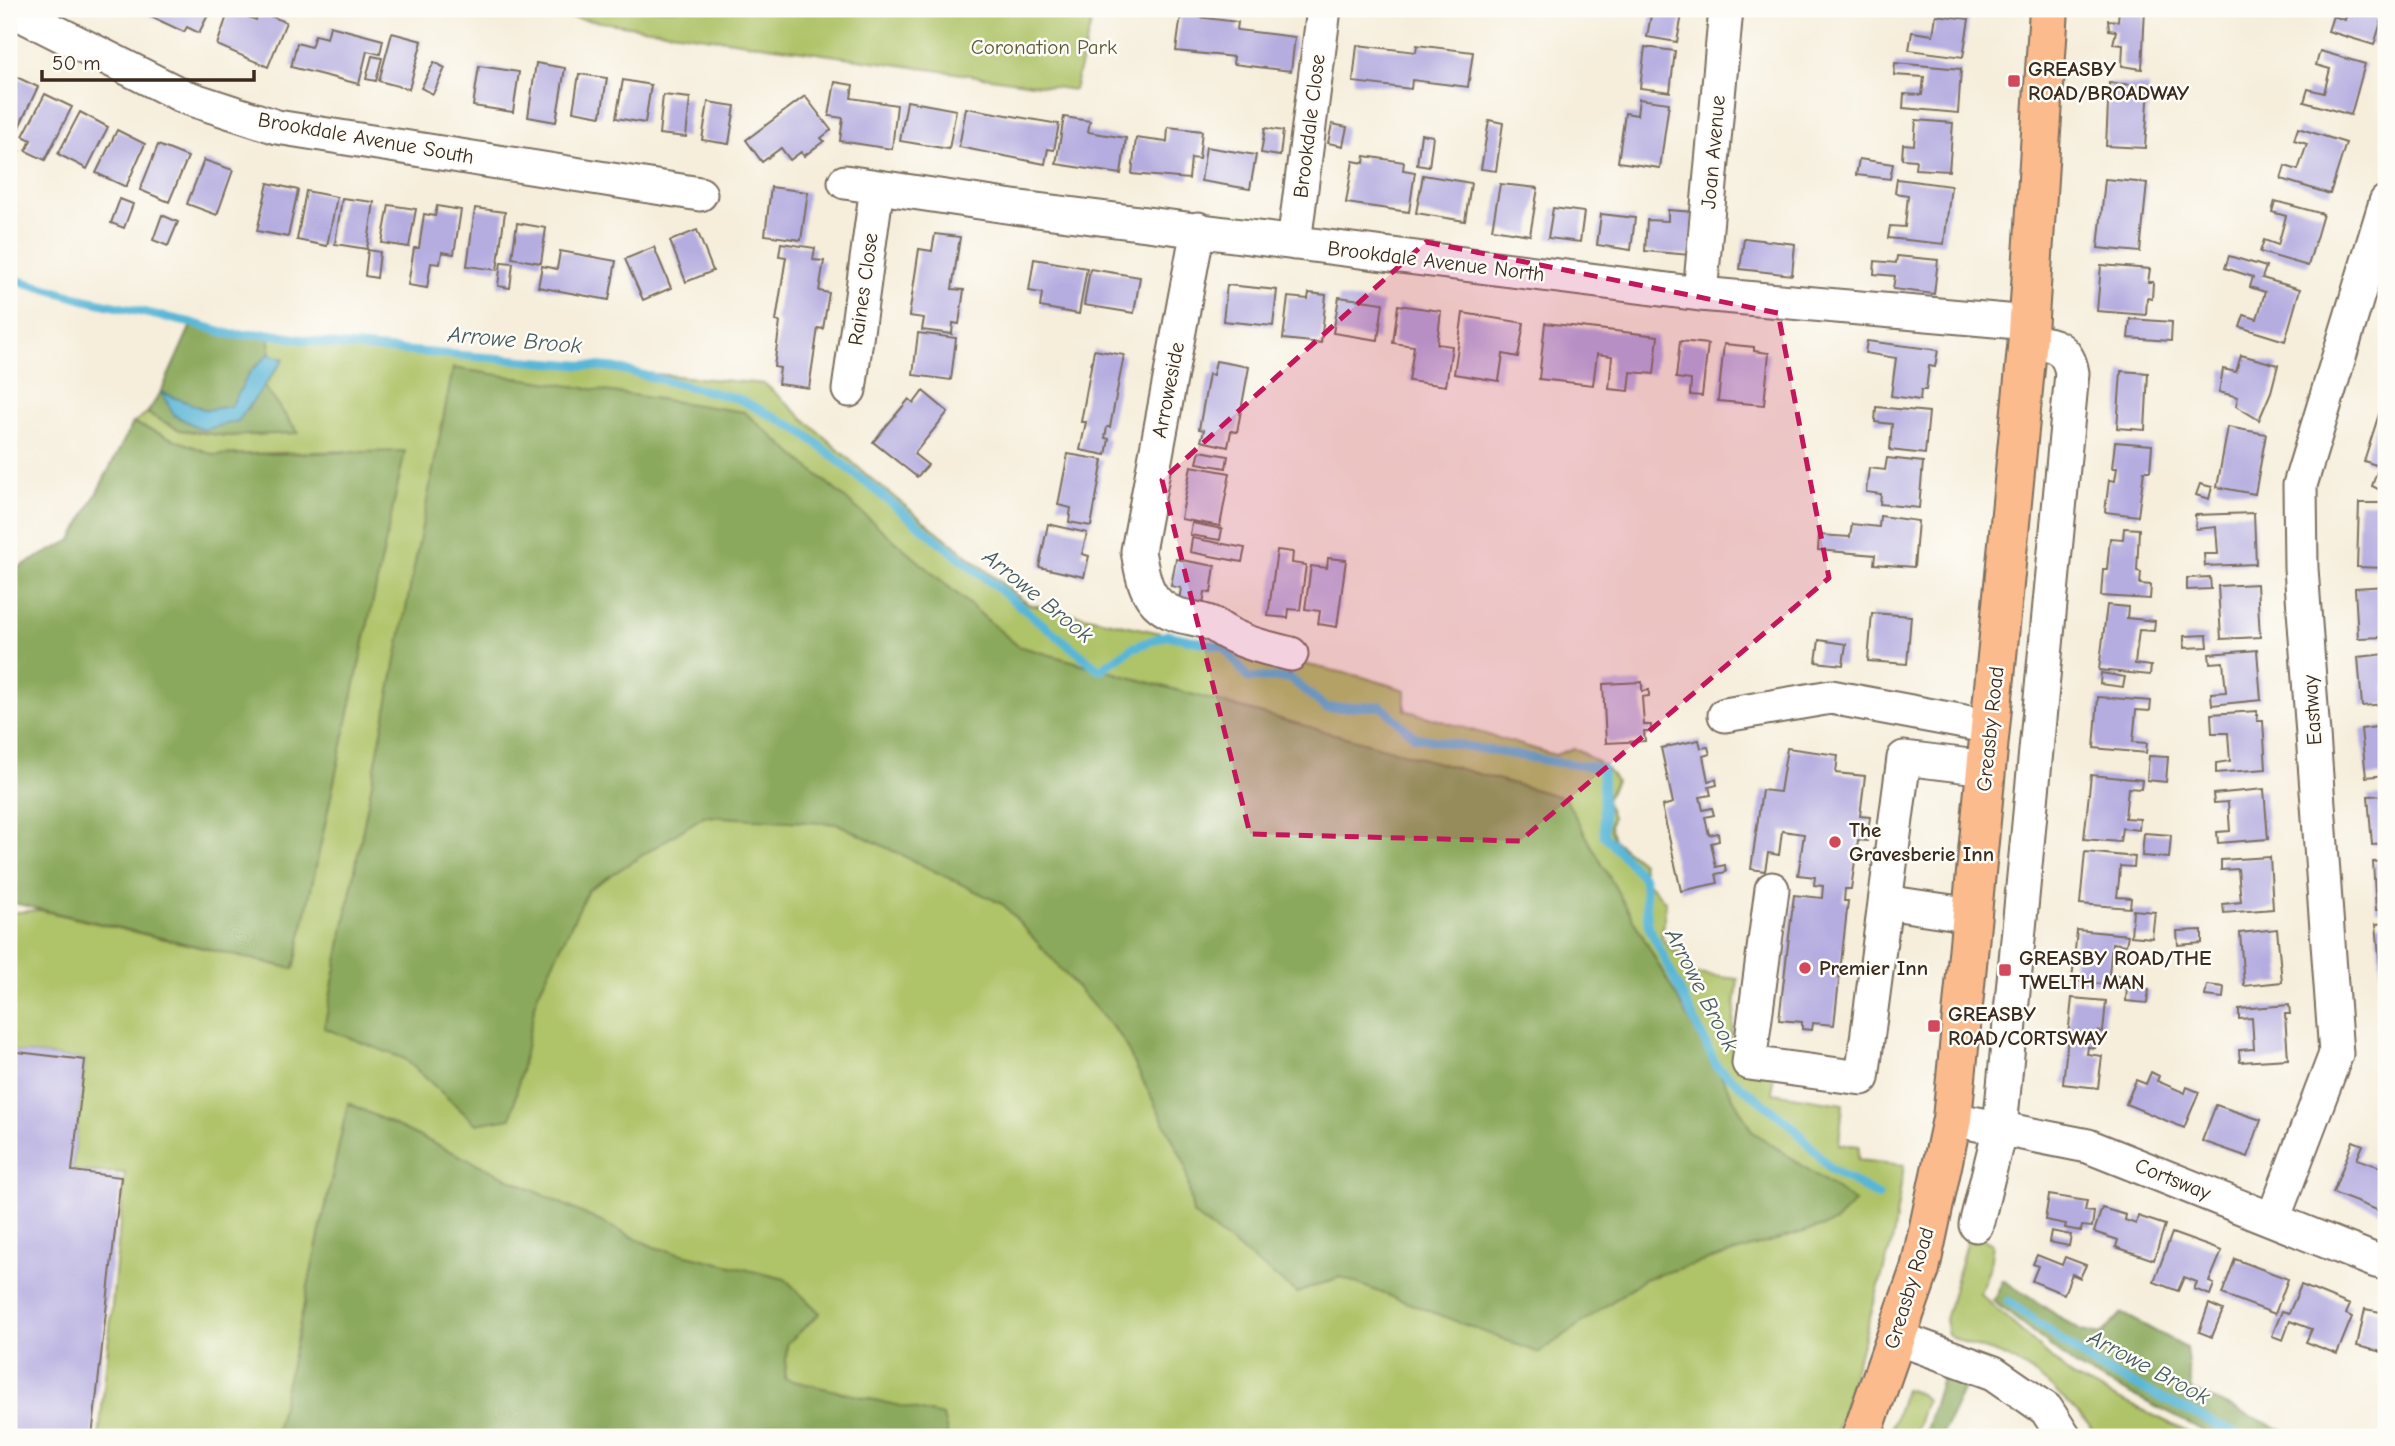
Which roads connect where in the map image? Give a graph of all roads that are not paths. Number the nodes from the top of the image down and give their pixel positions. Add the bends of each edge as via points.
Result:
1 (10, 9) edge
2 (1324, 9) edge
3 (1726, 9) edge
4 (2049, 9) edge
5 (861, 185) joint
6 (700, 194) dead end
7 (2386, 202) edge
8 (1198, 229) junction
9 (1294, 243) junction
10 (1700, 294) junction
11 (2028, 333) junction
12 (849, 390) dead end
13 (1291, 654) dead end
14 (1725, 715) dead end
15 (1990, 727) junction
16 (1986, 768) junction
17 (1772, 889) dead end
18 (1885, 902) junction
19 (1972, 915) junction
20 (1952, 1119) junction
21 (2000, 1128) junction
22 (2273, 1219) junction
23 (1976, 1226) dead end
24 (2386, 1263) edge
25 (1895, 1337) junction
26 (1861, 1437) edge
27 (2064, 1437) edge

1 - 6 street, Brookdale Avenue South via 186,97 277,127
2 - 9 street, Brookdale Close
3 - 10 street, Joan Avenue
4 - 11 main road, Greasby Road
5 - 8 street, Brookdale Avenue North
5 - 12 street, Raines Close
7 - 22 street, Eastway via 2300,485 2301,568 2336,1054
8 - 9 street, Brookdale Avenue North
8 - 13 street, Arroweside via 1138,551 1146,590 1169,612 1209,622 1257,646
9 - 10 street, Brookdale Avenue North
10 - 11 street, Brookdale Avenue North
11 - 15 main road, Greasby Road
11 - 21 street via 2060,349 2070,360 2072,373
14 - 15 street via 1831,697
15 - 16 main road, Greasby Road
16 - 18 street via 1904,758
16 - 19 main road, Greasby Road
17 - 18 street via 1749,1063 1862,1077
18 - 19 street
19 - 20 main road, Greasby Road
20 - 21 street, Cortsway
20 - 25 main road, Greasby Road via 1920,1269
21 - 22 street, Cortsway via 2088,1146
21 - 23 street
22 - 24 street, Cortsway
25 - 26 main road, Greasby Road
25 - 27 street via 1994,1373 2046,1409

